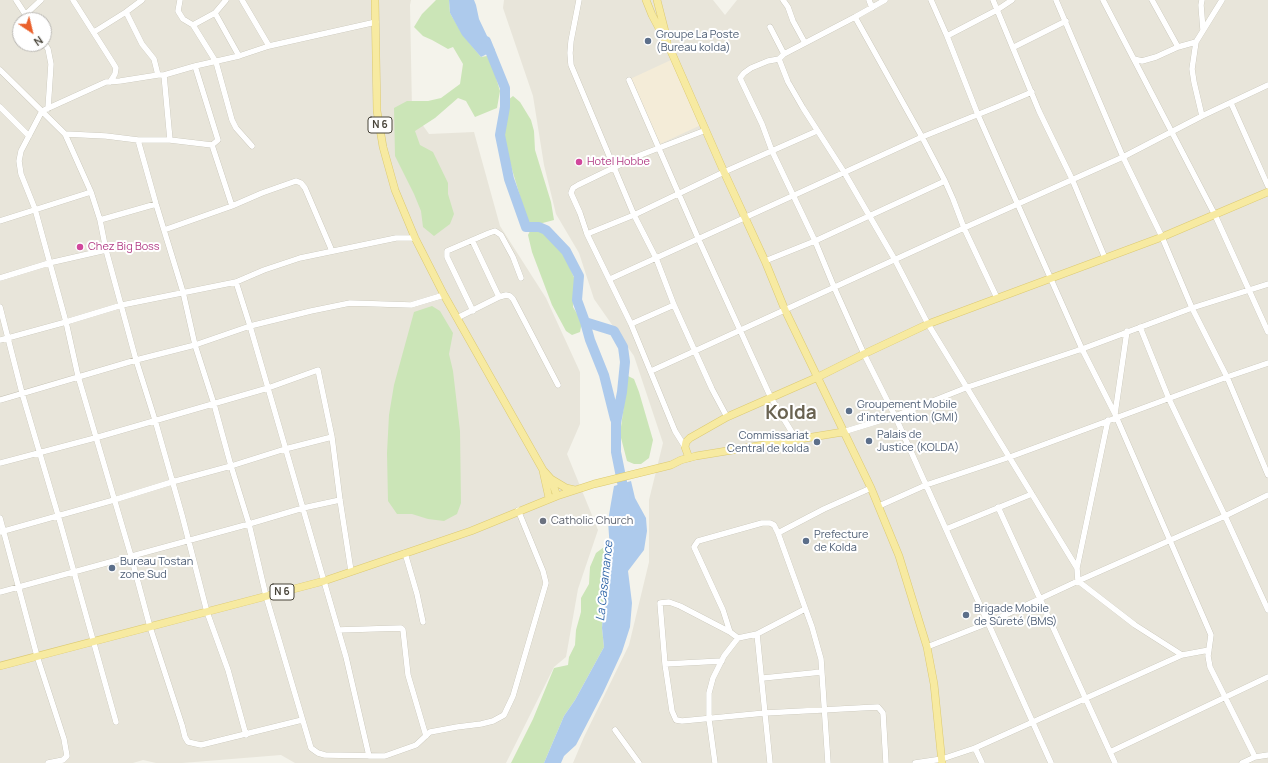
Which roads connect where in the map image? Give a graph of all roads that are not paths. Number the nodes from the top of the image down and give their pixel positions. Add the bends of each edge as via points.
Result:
1 (16, 0) edge
2 (41, 0) edge
3 (73, 0) edge
4 (142, 0) edge
5 (180, 0) edge
6 (226, 0) edge
7 (242, 0) edge
8 (375, 0) edge
9 (579, 0) edge
10 (646, 0) edge
11 (657, 0) edge
12 (783, 0) edge
13 (790, 0) edge
14 (869, 0) edge
15 (884, 0) edge
16 (931, 0) edge
17 (993, 0) edge
18 (1012, 0) edge
19 (1056, 0) edge
20 (1103, 0) edge
21 (1152, 0) edge
22 (1222, 0) edge
23 (1201, 2) edge
24 (788, 7) junction
25 (872, 8) junction
26 (997, 10) junction
27 (25, 12) edge
28 (28, 12) edge
29 (126, 12) junction
30 (215, 13) junction
31 (856, 17) junction
32 (1066, 21) junction
33 (376, 22) junction
34 (193, 25) junction
35 (770, 27) dead end
36 (1203, 30) junction
37 (94, 32) junction
38 (947, 36) junction
39 (1196, 42) junction
40 (805, 43) junction
41 (268, 46) junction
42 (1014, 47) junction
43 (1178, 47) junction
44 (670, 49) junction
45 (49, 52) edge
46 (239, 56) junction
47 (782, 57) junction
48 (1134, 59) junction
49 (216, 62) junction
50 (195, 66) junction
51 (0, 70) edge
52 (161, 75) junction
53 (629, 80) dead end
54 (110, 82) junction
55 (1268, 85) edge
56 (1032, 92) junction
57 (1231, 103) junction
58 (0, 107) edge
59 (45, 110) junction
60 (978, 115) junction
61 (1202, 116) junction
62 (706, 130) junction
63 (818, 131) junction
64 (1172, 132) junction
65 (65, 134) junction
66 (29, 136) junction
67 (922, 137) junction
68 (138, 140) junction
69 (170, 140) junction
70 (212, 145) junction
71 (252, 146) dead end
72 (659, 148) junction
73 (772, 151) junction
74 (1123, 157) junction
75 (614, 168) junction
76 (724, 172) junction
77 (844, 172) junction
78 (1072, 179) junction
79 (945, 181) junction
80 (1268, 186) edge
81 (90, 192) junction
82 (1268, 192) edge
83 (678, 194) junction
84 (793, 195) junction
85 (156, 204) junction
86 (1018, 204) junction
87 (232, 206) junction
88 (35, 209) junction
89 (634, 215) junction
90 (1215, 215) junction
91 (868, 216) junction
92 (745, 218) junction
93 (0, 220) edge
94 (100, 220) junction
95 (964, 228) junction
96 (164, 230) junction
97 (587, 234) junction
98 (1162, 237) junction
99 (415, 238) junction
100 (698, 238) junction
101 (472, 240) junction
102 (815, 241) junction
103 (106, 250) junction
104 (332, 251) junction
105 (656, 258) junction
106 (1105, 258) junction
107 (895, 260) junction
108 (765, 261) junction
109 (49, 263) junction
110 (1051, 277) junction
111 (0, 278) edge
112 (521, 278) dead end
113 (610, 279) junction
114 (236, 282) junction
115 (1268, 284) edge
116 (834, 287) junction
117 (1250, 290) junction
118 (183, 292) junction
119 (444, 295) junction
120 (499, 297) junction
121 (997, 298) junction
122 (122, 305) junction
123 (674, 305) junction
124 (0, 307) edge
125 (1192, 308) junction
126 (785, 310) junction
127 (473, 311) junction
128 (457, 318) junction
129 (66, 322) junction
130 (631, 324) junction
131 (928, 324) junction
132 (250, 326) junction
133 (1140, 326) junction
134 (740, 330) junction
135 (1127, 331) junction
136 (1268, 332) edge
137 (8, 338) junction
138 (0, 340) edge
139 (195, 345) junction
140 (1082, 349) junction
141 (695, 350) junction
142 (864, 354) junction
143 (136, 360) junction
144 (1268, 363) edge
145 (651, 371) junction
146 (78, 376) junction
147 (818, 377) junction
148 (1227, 377) junction
149 (558, 385) dead end
150 (968, 387) junction
151 (268, 388) junction
152 (22, 393) junction
153 (772, 398) junction
154 (1169, 399) junction
155 (0, 400) edge
156 (214, 404) junction
157 (895, 416) junction
158 (1116, 416) junction
159 (727, 417) junction
160 (155, 420) junction
161 (1108, 420) junction
162 (843, 432) junction
163 (332, 437) junction
164 (95, 438) junction
165 (796, 439) junction
166 (685, 447) junction
167 (285, 449) junction
168 (40, 453) junction
169 (1010, 457) junction
170 (689, 458) junction
171 (0, 463) edge
172 (231, 466) junction
173 (543, 470) junction
174 (1268, 474) edge
175 (551, 479) junction
176 (172, 482) junction
177 (926, 485) junction
178 (871, 488) junction
179 (575, 490) junction
180 (1032, 494) junction
181 (1268, 495) edge
182 (557, 496) junction
183 (549, 498) junction
184 (114, 500) junction
185 (340, 500) junction
186 (879, 506) junction
187 (998, 507) junction
188 (303, 508) junction
189 (518, 510) junction
190 (58, 515) junction
191 (1225, 516) junction
192 (0, 518) edge
193 (249, 524) junction
194 (946, 529) junction
195 (2, 531) edge
196 (778, 533) junction
197 (1169, 540) junction
198 (188, 541) junction
199 (405, 554) junction
200 (131, 556) junction
201 (1076, 568) junction
202 (74, 571) junction
203 (351, 571) junction
204 (324, 581) junction
205 (1078, 581) junction
206 (19, 586) junction
207 (0, 592) edge
208 (266, 596) junction
209 (1040, 599) junction
210 (805, 610) junction
211 (1268, 610) edge
212 (207, 612) junction
213 (423, 622) dead end
214 (988, 623) junction
215 (150, 627) junction
216 (338, 630) junction
217 (730, 632) junction
218 (757, 634) junction
219 (738, 638) junction
220 (94, 642) junction
221 (927, 647) junction
222 (1209, 650) junction
223 (1182, 655) junction
224 (37, 656) junction
225 (722, 661) junction
226 (665, 664) junction
227 (0, 666) edge
228 (822, 672) junction
229 (763, 678) junction
230 (1268, 678) edge
231 (1085, 697) junction
232 (1226, 697) junction
233 (824, 710) junction
234 (766, 713) junction
235 (709, 719) junction
236 (302, 720) junction
237 (1032, 721) junction
238 (116, 722) dead end
239 (615, 730) dead end
240 (246, 735) junction
241 (426, 736) junction
242 (975, 748) junction
243 (1110, 752) junction
244 (1268, 755) edge
245 (369, 756) junction
246 (1255, 757) junction
247 (942, 761) edge
248 (48, 763) edge
249 (639, 763) edge
250 (715, 763) edge
251 (770, 763) edge
252 (828, 763) edge
253 (886, 763) edge
254 (915, 763) edge
255 (982, 763) edge
256 (1051, 763) edge
257 (1115, 763) edge
258 (1244, 763) edge

1 - 27 street
2 - 28 street
3 - 37 street
4 - 29 street
5 - 34 street via 178,11 183,19
6 - 30 street
7 - 41 street
8 - 33 main road, N 6
9 - 75 street via 571,41 571,65
10 - 44 main road
11 - 44 main road
12 - 24 street
13 - 24 street
14 - 25 street
15 - 25 street
16 - 38 street
17 - 26 street
18 - 26 street
19 - 32 street
20 - 48 street
21 - 43 street
22 - 36 street
23 - 36 street
24 - 40 street
25 - 31 street
26 - 38 street
26 - 42 street
29 - 37 street
29 - 52 street
30 - 34 street
30 - 46 street
31 - 40 street
31 - 67 street
32 - 42 street
32 - 74 street
33 - 41 street
33 - 99 main road, N 6 via 377,111 383,147 395,190
34 - 49 street
35 - 47 street
36 - 39 street
37 - 54 street via 116,68
38 - 60 street
39 - 43 street
39 - 61 street via 1192,69
40 - 47 street
41 - 46 street
42 - 56 street
43 - 48 street via 1142,61
44 - 62 main road
45 - 59 street via 51,64
46 - 49 street
47 - 63 street via 788,82
47 - 73 street via 751,68 740,78
48 - 64 street
49 - 50 street
49 - 71 street via 232,120
50 - 52 street
50 - 70 street via 218,140
51 - 59 street
52 - 54 street
52 - 69 street
53 - 72 street
54 - 59 street
55 - 57 street
56 - 60 street
56 - 78 street
57 - 61 street
57 - 80 street
58 - 66 street
59 - 65 street
59 - 66 street
60 - 67 street
60 - 86 street
61 - 64 street
62 - 72 street
62 - 76 main road
63 - 73 street
63 - 77 street
64 - 74 street
64 - 90 street
65 - 68 street
65 - 81 street
66 - 88 street via 18,161
67 - 77 street
67 - 79 street
68 - 69 street
68 - 85 street
69 - 70 street
70 - 87 street
72 - 75 street
72 - 83 street
73 - 76 street
73 - 84 street
74 - 78 street
74 - 98 street
75 - 89 street
75 - 97 street via 573,188 571,193
76 - 83 street
76 - 92 main road
77 - 84 street
77 - 91 street
78 - 86 street
78 - 106 street
79 - 91 street
79 - 95 street
81 - 88 street
81 - 94 street
82 - 90 main road
83 - 89 street
83 - 100 street
84 - 92 street
84 - 102 street
85 - 94 street
85 - 96 street
86 - 95 street
86 - 110 street
87 - 96 street
87 - 104 street via 296,181 301,183
88 - 93 street
88 - 109 street
89 - 97 street
89 - 105 street
90 - 98 main road
90 - 117 street
91 - 102 street
91 - 107 street
92 - 100 street
92 - 108 main road
94 - 103 street
95 - 107 street
95 - 121 street
96 - 118 street
97 - 113 street
98 - 106 main road
98 - 125 street
99 - 104 street via 396,238
99 - 119 main road, N 6
100 - 105 street
100 - 134 street
101 - 112 street via 495,231 501,235
101 - 120 street
101 - 127 street via 446,254
102 - 108 street
102 - 116 street
103 - 109 street
103 - 122 street
104 - 114 street via 300,258
105 - 113 street
105 - 123 street
106 - 110 main road
107 - 116 street
107 - 131 street
108 - 126 main road
109 - 111 street
109 - 129 street
110 - 121 main road
110 - 140 street
113 - 130 street
114 - 118 street
114 - 132 street
115 - 117 street
116 - 126 street
116 - 142 street
117 - 125 street
117 - 136 street
118 - 122 street
118 - 139 street
119 - 128 main road, N 6
119 - 132 street via 412,305 350,303
120 - 127 street
120 - 149 street via 506,295 513,299
121 - 131 main road
122 - 129 street
122 - 143 street
123 - 130 street
123 - 141 street
124 - 137 street
125 - 133 street
125 - 148 street
126 - 134 street
126 - 147 main road
127 - 128 street
128 - 173 main road, N 6
129 - 137 street
129 - 146 street
130 - 145 street
131 - 142 main road
131 - 150 street
132 - 139 street
132 - 151 street
133 - 135 street
133 - 154 street
134 - 141 street
134 - 153 street
135 - 140 street
135 - 158 street
137 - 138 street
137 - 152 street
139 - 143 street
139 - 156 street
140 - 150 street
140 - 158 street
141 - 145 street
141 - 159 street
142 - 147 main road
142 - 157 street
143 - 146 street
143 - 160 street
144 - 148 street
145 - 166 street via 675,432
146 - 152 street
146 - 164 street
147 - 153 main road
147 - 162 main road
148 - 154 street
148 - 174 street
150 - 157 street
150 - 169 street
151 - 156 street
151 - 163 street via 318,370
151 - 167 street
152 - 155 street
152 - 168 street
153 - 159 main road
153 - 165 street
154 - 158 street
154 - 191 street
156 - 160 street
156 - 172 street
157 - 162 street
157 - 177 street
158 - 161 street
158 - 197 street
159 - 166 main road via 690,438
160 - 164 street
160 - 176 street
161 - 169 street
161 - 201 street
162 - 165 main road
162 - 178 main road
163 - 167 street
163 - 185 street
164 - 168 street
164 - 184 street
165 - 170 main road
166 - 170 main road
167 - 172 street
167 - 188 street
168 - 171 street
168 - 190 street
169 - 177 street
169 - 180 street
170 - 179 main road
172 - 176 street
172 - 193 street
173 - 175 main road, N 6
173 - 183 main road, N 6
175 - 179 main road
175 - 182 main road, N 6
176 - 184 street
176 - 198 street
177 - 186 street
177 - 194 street
178 - 186 main road
178 - 196 street
179 - 182 main road
180 - 187 street
180 - 201 street
181 - 191 street
182 - 183 main road, N 6
183 - 189 main road, N 6
184 - 190 street
184 - 200 street
185 - 188 street
185 - 203 street
186 - 221 main road via 899,556
187 - 194 street
187 - 209 street
188 - 193 street
188 - 204 street
189 - 199 main road, N 6 via 471,531
189 - 241 street via 546,583 513,696 504,715 493,721 430,732
190 - 195 street
190 - 202 street
191 - 197 street
191 - 211 street
192 - 195 street
193 - 198 street
193 - 208 street
194 - 214 street
195 - 206 street
196 - 210 street
196 - 217 street via 774,525 762,523 698,541 694,547 723,610
197 - 205 street
197 - 222 street via 1211,635
198 - 200 street
198 - 212 street
199 - 203 main road, N 6
199 - 213 street
200 - 202 street
200 - 215 street
201 - 205 street
202 - 206 street
202 - 220 street
203 - 204 main road, N 6
204 - 208 main road, N 6
204 - 216 street
205 - 209 street
205 - 223 street via 1136,625
206 - 207 street
206 - 224 street
208 - 212 main road, N 6
208 - 236 street
209 - 214 street
209 - 231 street
210 - 218 street
210 - 228 street via 814,633
212 - 215 main road, N 6
212 - 240 street via 228,670
214 - 221 street
214 - 237 street
215 - 220 main road, N 6
215 - 240 street via 188,742 201,745
216 - 241 street via 403,630 408,675
216 - 245 street
217 - 219 street
217 - 226 street via 680,606 669,602 660,603
218 - 219 street
218 - 229 street
219 - 225 street
220 - 224 main road, N 6
220 - 238 street
221 - 247 main road via 934,684
222 - 223 street
222 - 232 street via 1210,667
223 - 231 street
224 - 227 main road, N 6
224 - 248 street via 64,739 67,756 63,760
225 - 226 street
225 - 235 street via 708,694
226 - 235 street via 672,711 676,720
228 - 229 street
228 - 233 street
229 - 234 street
230 - 232 street
231 - 237 street
231 - 243 street
232 - 243 street
232 - 246 street
233 - 234 street
233 - 252 street
233 - 253 street via 878,707 883,713
234 - 235 street
234 - 251 street
235 - 250 street
236 - 240 street
236 - 245 street via 311,748 318,753
237 - 242 street
237 - 256 street
239 - 249 street
241 - 245 street via 416,745 385,756
242 - 247 street
242 - 255 street
243 - 257 street
244 - 246 street
246 - 258 street
247 - 254 street

